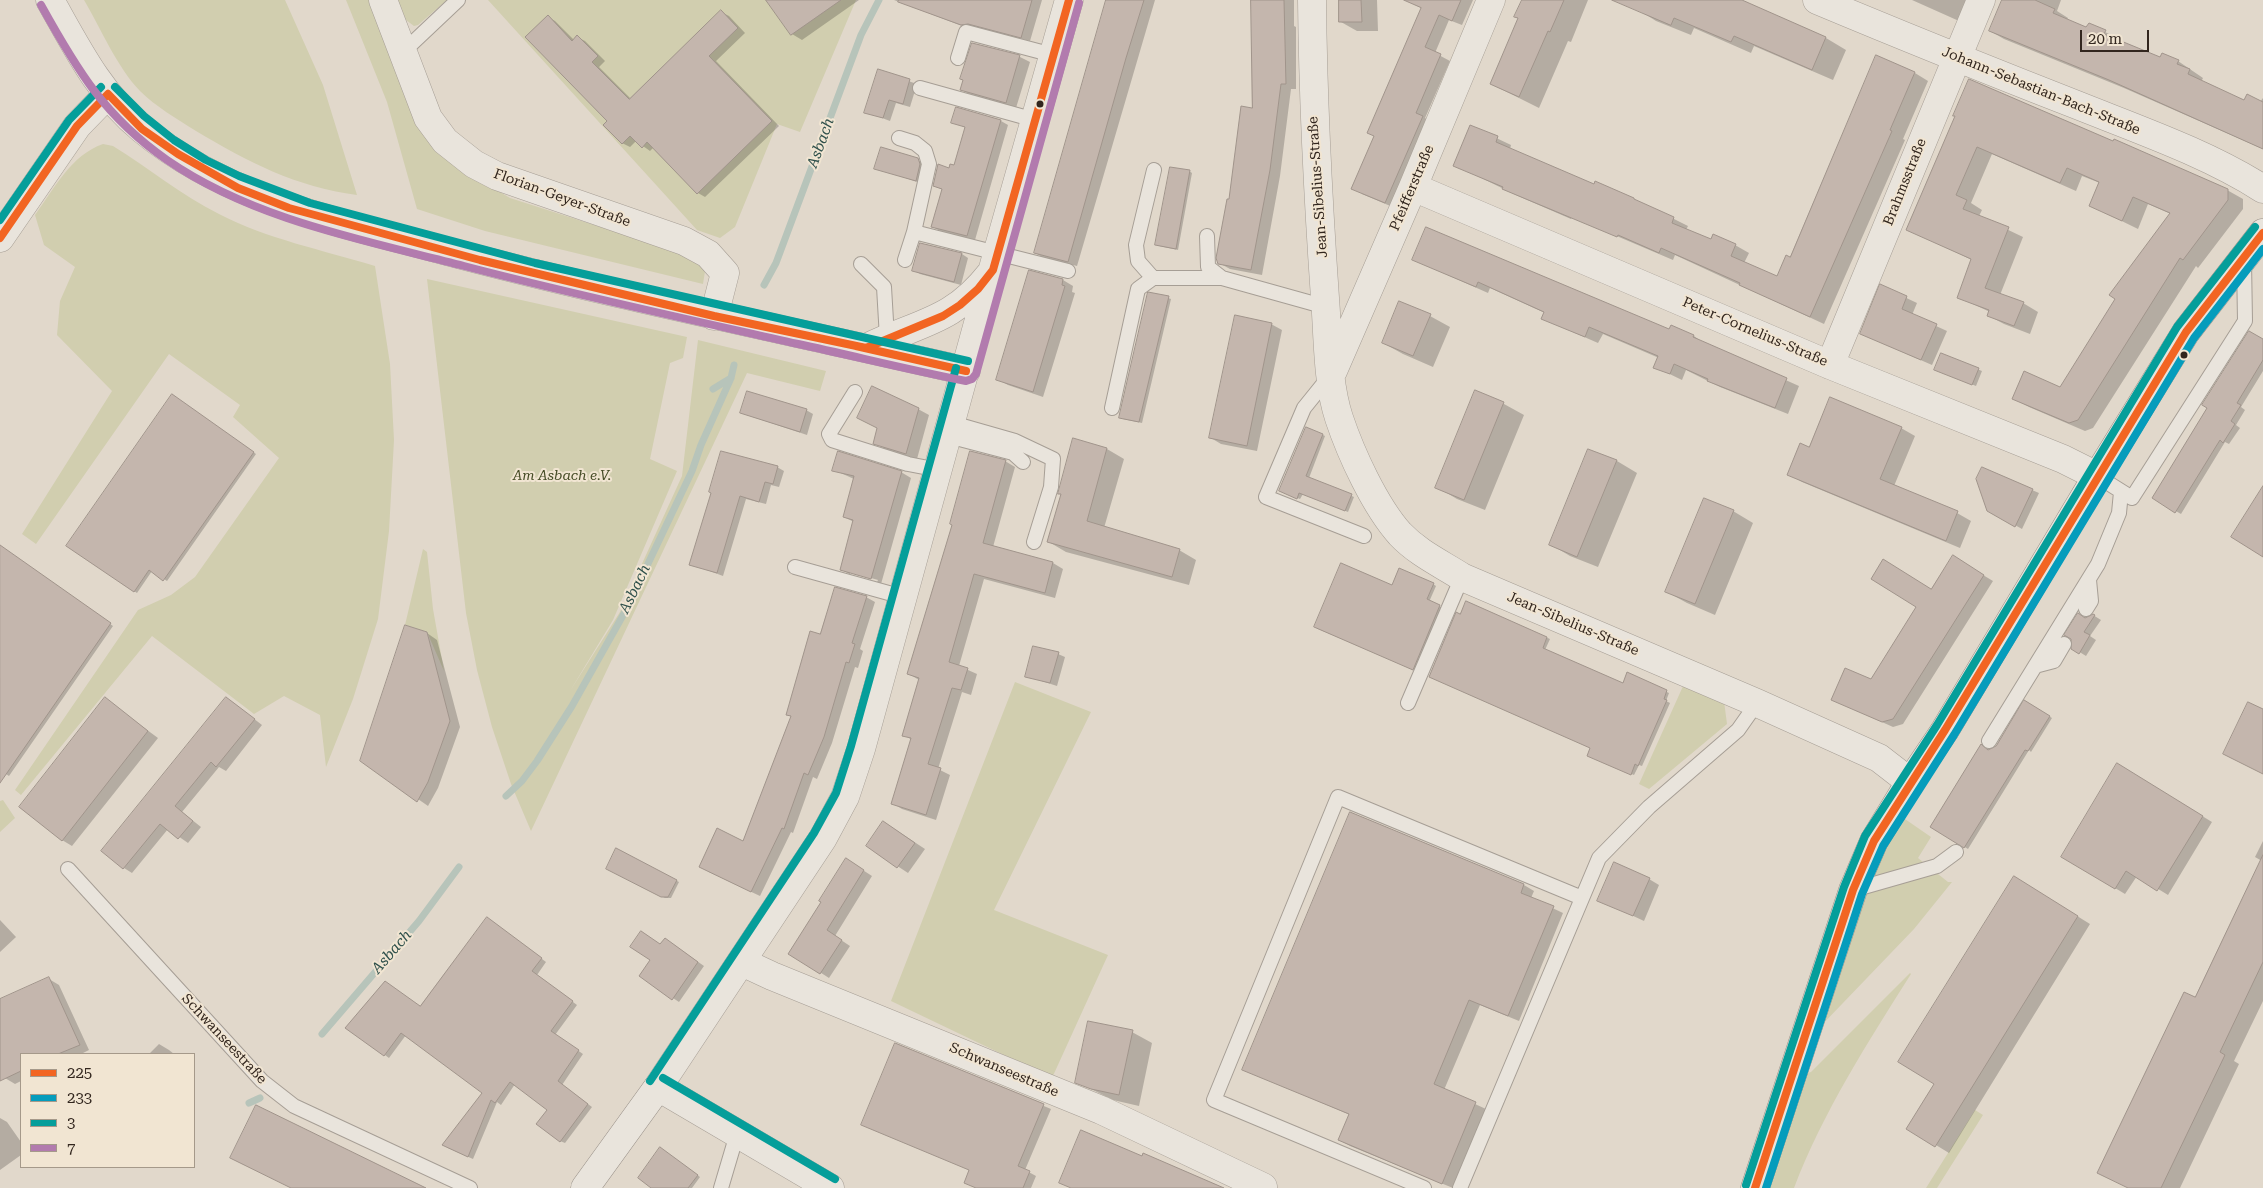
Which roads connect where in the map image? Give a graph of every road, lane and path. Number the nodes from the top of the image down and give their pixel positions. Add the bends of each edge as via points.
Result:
1 (50, 0) edge
2 (383, 0) edge
3 (458, 0) edge
4 (1069, 0) edge
5 (1312, 0) edge
6 (1491, 0) edge
7 (1817, 0) edge
8 (1981, 0) edge
9 (404, 51) junction
10 (1053, 55) junction
11 (958, 58) dead end
12 (1956, 58) junction
13 (920, 88) dead end
14 (108, 94) junction
15 (1035, 120) junction
16 (900, 138) dead end
17 (1154, 170) dead end
18 (1413, 187) junction
19 (2263, 189) edge
20 (914, 232) junction
21 (2263, 233) edge
22 (1207, 236) dead end
23 (0, 238) edge
24 (2244, 257) junction
25 (905, 260) dead end
26 (995, 262) junction
27 (862, 264) dead end
28 (1068, 271) dead end
29 (1153, 278) junction
30 (1222, 278) junction
31 (1326, 307) junction
32 (714, 316) junction
33 (876, 343) junction
34 (1830, 365) junction
35 (966, 371) junction
36 (1331, 375) junction
37 (855, 392) dead end
38 (1112, 408) dead end
39 (950, 430) junction
40 (1023, 462) dead end
41 (938, 470) junction
42 (2097, 476) junction
43 (2121, 492) junction
44 (1364, 536) dead end
45 (1034, 542) dead end
46 (795, 567) dead end
47 (1462, 577) junction
48 (2089, 580) junction
49 (903, 598) junction
50 (2086, 609) dead end
51 (2064, 644) dead end
52 (2035, 666) junction
53 (1408, 703) dead end
54 (1757, 703) junction
55 (1989, 740) dead end
56 (1910, 782) junction
57 (1956, 852) dead end
58 (68, 868) dead end
59 (1853, 890) junction
60 (1582, 898) junction
61 (742, 962) junction
62 (658, 1086) junction
63 (736, 1134) junction
64 (1263, 1187) dead end
65 (470, 1188) edge
66 (585, 1188) edge
67 (721, 1188) edge
68 (830, 1188) edge
69 (1424, 1188) edge
70 (1460, 1188) edge
71 (1755, 1188) edge

1 - 14 street via 86,65
2 - 9 street, Florian-Geyer-Straße
3 - 9 lane
4 - 10 street
5 - 31 street, Jean-Sibelius-Straße via 1316,178
6 - 18 street, Pfeifferstraße
7 - 12 street, Johann-Sebastian-Bach-Straße
8 - 12 street, Brahmsstraße
9 - 32 street, Florian-Geyer-Straße via 428,118 445,141 474,164 497,176 684,241 708,254 725,273
10 - 11 lane via 966,32
10 - 15 street
12 - 19 street, Johann-Sebastian-Bach-Straße via 2164,140
12 - 34 street, Brahmsstraße
13 - 15 lane
14 - 23 street via 77,126
14 - 32 street via 142,130 206,172 289,208 480,260
15 - 26 street
16 - 20 lane via 925,151 929,164
17 - 29 lane via 1136,245 1138,261
18 - 34 street, Peter-Cornelius-Straße
18 - 36 street, Pfeifferstraße
20 - 25 lane
20 - 26 lane
21 - 24 street
22 - 30 lane via 1208,267
24 - 42 street via 2186,332
24 - 43 lane via 2245,321 2132,498
26 - 28 lane
26 - 33 street via 978,289 960,305 943,316
26 - 35 street
27 - 33 lane via 884,287
29 - 30 lane
29 - 38 lane via 1138,289
30 - 31 lane
31 - 36 street, Jean-Sibelius-Straße
32 - 33 street
33 - 35 street
34 - 42 street, Peter-Cornelius-Straße via 2063,459
35 - 39 street
36 - 44 lane via 1304,408 1266,497
36 - 47 street, Jean-Sibelius-Straße via 1339,417 1366,483 1381,507 1400,534 1425,556
37 - 41 lane via 829,434 832,440
39 - 40 lane via 1013,453
39 - 41 street
39 - 45 lane via 1015,441 1053,459 1051,487
41 - 49 street
42 - 43 lane
42 - 56 street via 1945,730
43 - 48 lane via 2119,512
46 - 49 lane
47 - 53 lane
47 - 54 street, Jean-Sibelius-Straße
48 - 50 lane via 2091,601
48 - 52 lane
49 - 61 street via 845,797 823,838
51 - 52 lane via 2054,661
52 - 55 lane
54 - 56 street, Jean-Sibelius-Straße via 1879,758
54 - 60 lane via 1738,730 1649,807 1599,858
56 - 59 street via 1874,841
57 - 59 lane via 1937,866
58 - 65 lane, Schwanseestraße via 262,1081 294,1106
59 - 71 street
60 - 69 lane via 1338,797 1214,1100
60 - 70 lane
61 - 62 street
61 - 64 street, Schwanseestraße via 1101,1110
62 - 63 street
62 - 66 street
63 - 67 lane
63 - 68 street

